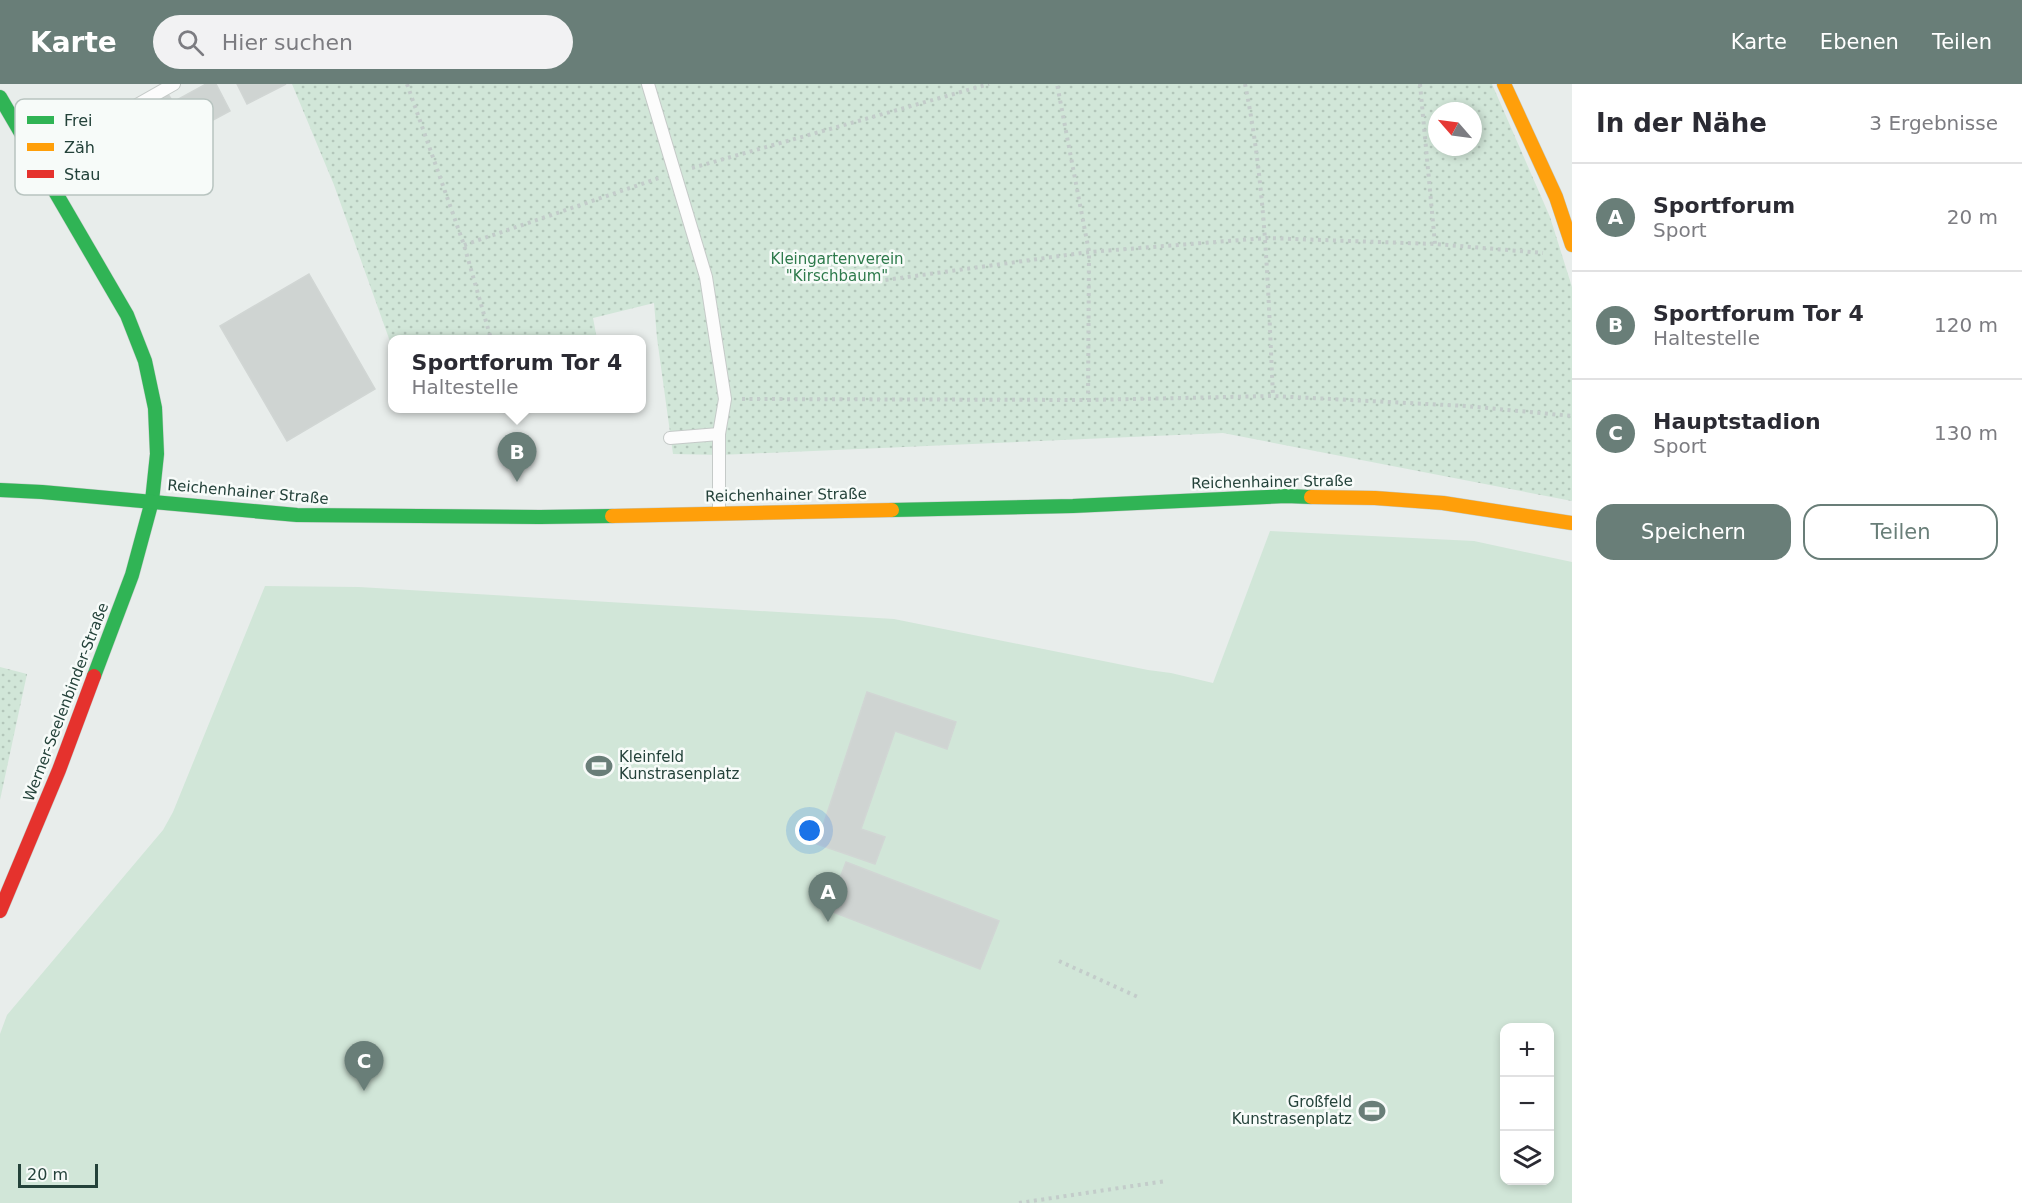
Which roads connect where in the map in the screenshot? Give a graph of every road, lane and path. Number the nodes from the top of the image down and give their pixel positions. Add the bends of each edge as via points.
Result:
1 (174, 84) edge
2 (408, 84) edge
3 (648, 84) edge
4 (988, 84) edge
5 (1057, 84) edge
6 (1245, 84) edge
7 (1420, 84) edge
8 (1504, 84) edge
9 (0, 98) edge
10 (147, 99) edge
11 (15, 124) edge
12 (676, 172) junction
13 (57, 195) edge
14 (1266, 238) junction
15 (1435, 244) junction
16 (464, 245) junction
17 (1572, 245) edge
18 (1089, 252) junction
19 (1549, 253) dead end
20 (878, 281) dead end
21 (490, 335) edge
22 (1273, 396) junction
23 (725, 399) junction
24 (1088, 400) junction
25 (1572, 416) edge
26 (719, 434) junction
27 (670, 438) dead end
28 (0, 490) edge
29 (152, 501) junction
30 (719, 513) junction
31 (1572, 524) edge
32 (0, 911) edge
33 (1059, 961) dead end
34 (1138, 997) dead end
35 (1167, 1181) dead end
36 (1019, 1203) edge

1 - 10 lane
2 - 16 path
3 - 12 lane
4 - 12 path
5 - 18 path
6 - 14 path
7 - 15 path
8 - 17 main road via 1556,197
9 - 11 main road, Werner-Seelenbinder-Straße
12 - 16 path
12 - 23 lane via 706,278
13 - 29 main road, Werner-Seelenbinder-Straße via 127,315 145,361 155,408 157,454
14 - 15 path
14 - 18 path
14 - 22 path
15 - 19 path
16 - 21 path
18 - 20 path
18 - 24 path
22 - 24 path
22 - 25 path
23 - 24 path
23 - 26 lane
26 - 27 lane
26 - 30 lane
28 - 29 main road, Reichenhainer Straße
29 - 30 main road, Reichenhainer Straße via 297,515 540,517
29 - 32 main road, Werner-Seelenbinder-Straße via 132,575 59,770
30 - 31 main road, Reichenhainer Straße via 1073,506 1286,496 1443,503
33 - 34 path
35 - 36 path

